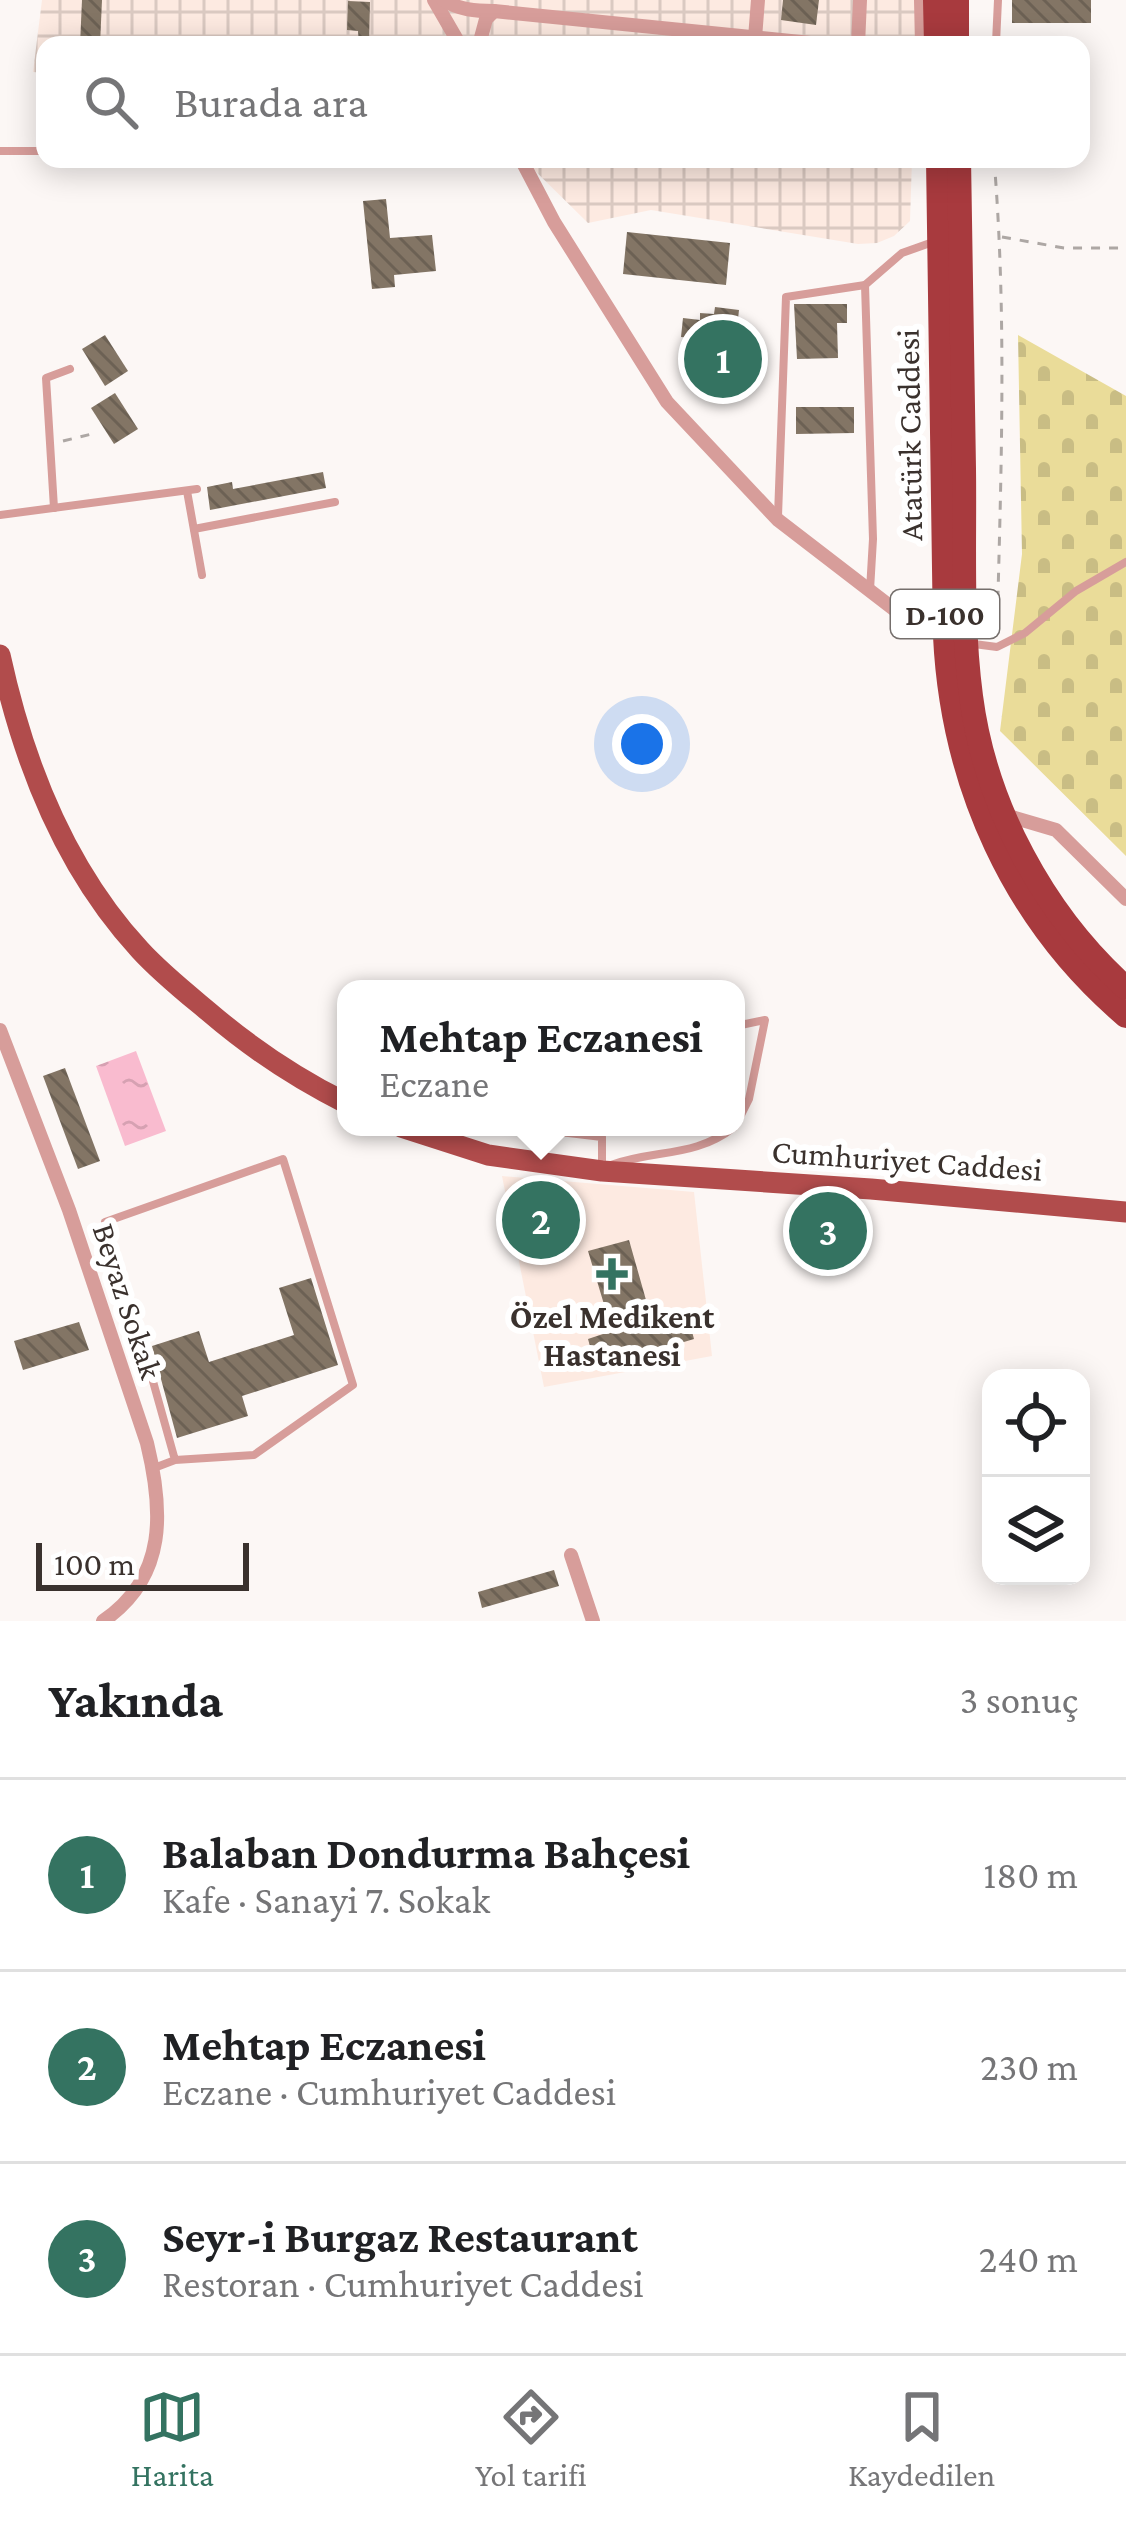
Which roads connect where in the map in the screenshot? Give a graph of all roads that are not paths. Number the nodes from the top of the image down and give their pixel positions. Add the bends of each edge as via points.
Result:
1 (439, 0) edge
2 (594, 0) edge
3 (758, 0) edge
4 (860, 0) edge
5 (921, 0) edge
6 (935, 0) edge
7 (957, 0) edge
8 (998, 0) edge
9 (499, 8) edge
10 (593, 21) junction
11 (456, 36) edge
12 (481, 36) edge
13 (736, 36) edge
14 (755, 36) edge
15 (858, 36) edge
16 (922, 36) edge
17 (936, 36) edge
18 (958, 36) edge
19 (996, 36) edge
20 (0, 151) edge
21 (36, 151) edge
22 (526, 168) edge
23 (938, 168) edge
24 (959, 168) edge
25 (940, 239) junction
26 (865, 285) junction
27 (70, 369) dead end
28 (335, 502) dead end
29 (54, 508) junction
30 (0, 515) edge
31 (778, 520) junction
32 (194, 529) junction
33 (1126, 562) edge
34 (202, 575) dead end
35 (870, 592) junction
36 (956, 639) junction
37 (0, 655) edge
38 (1005, 815) junction
39 (1126, 899) edge
40 (1126, 988) edge
41 (1126, 1016) edge
42 (745, 1024) edge
43 (0, 1030) edge
44 (337, 1098) edge
45 (745, 1107) edge
46 (429, 1136) edge
47 (594, 1136) edge
48 (721, 1136) edge
49 (602, 1171) junction
50 (1126, 1212) edge
51 (175, 1460) junction
52 (153, 1468) junction
53 (571, 1555) dead end
54 (104, 1621) edge
55 (593, 1621) edge

1 - 9 street via 474,11
1 - 11 street
2 - 10 street
3 - 14 street
4 - 15 street
5 - 16 street
6 - 17 highway
7 - 18 highway
8 - 19 lane
9 - 10 street
9 - 12 street
10 - 13 street
20 - 21 lane
22 - 31 street via 667,402
23 - 25 highway, Atatürk Caddesi / D-100
24 - 36 highway, Atatürk Caddesi / D-100
25 - 26 lane via 902,253
25 - 36 highway, Atatürk Caddesi / D-100
26 - 31 lane via 786,297
26 - 35 lane
27 - 29 lane via 46,378
28 - 32 lane
29 - 30 lane
29 - 32 lane via 192,490
31 - 35 street
32 - 34 lane
33 - 36 lane via 997,647
35 - 36 street
36 - 38 highway, Atatürk Caddesi / D-100
36 - 41 highway, Atatürk Caddesi / D-100 via 954,723 990,836 1041,925
37 - 44 main road via 41,791 113,918 226,1027
38 - 39 street via 1056,830
38 - 40 highway, Atatürk Caddesi / D-100 via 1064,921
42 - 45 lane via 765,1020
43 - 52 street, Beyaz Sokak
46 - 49 main road, Cumhuriyet Caddesi via 488,1155
47 - 49 lane via 602,1137
48 - 49 lane
49 - 50 main road, Cumhuriyet Caddesi
51 - 51 lane via 105,1222 283,1159 353,1385 254,1455
51 - 52 lane
52 - 54 street, Beyaz Sokak via 159,1508 150,1562
53 - 55 street

